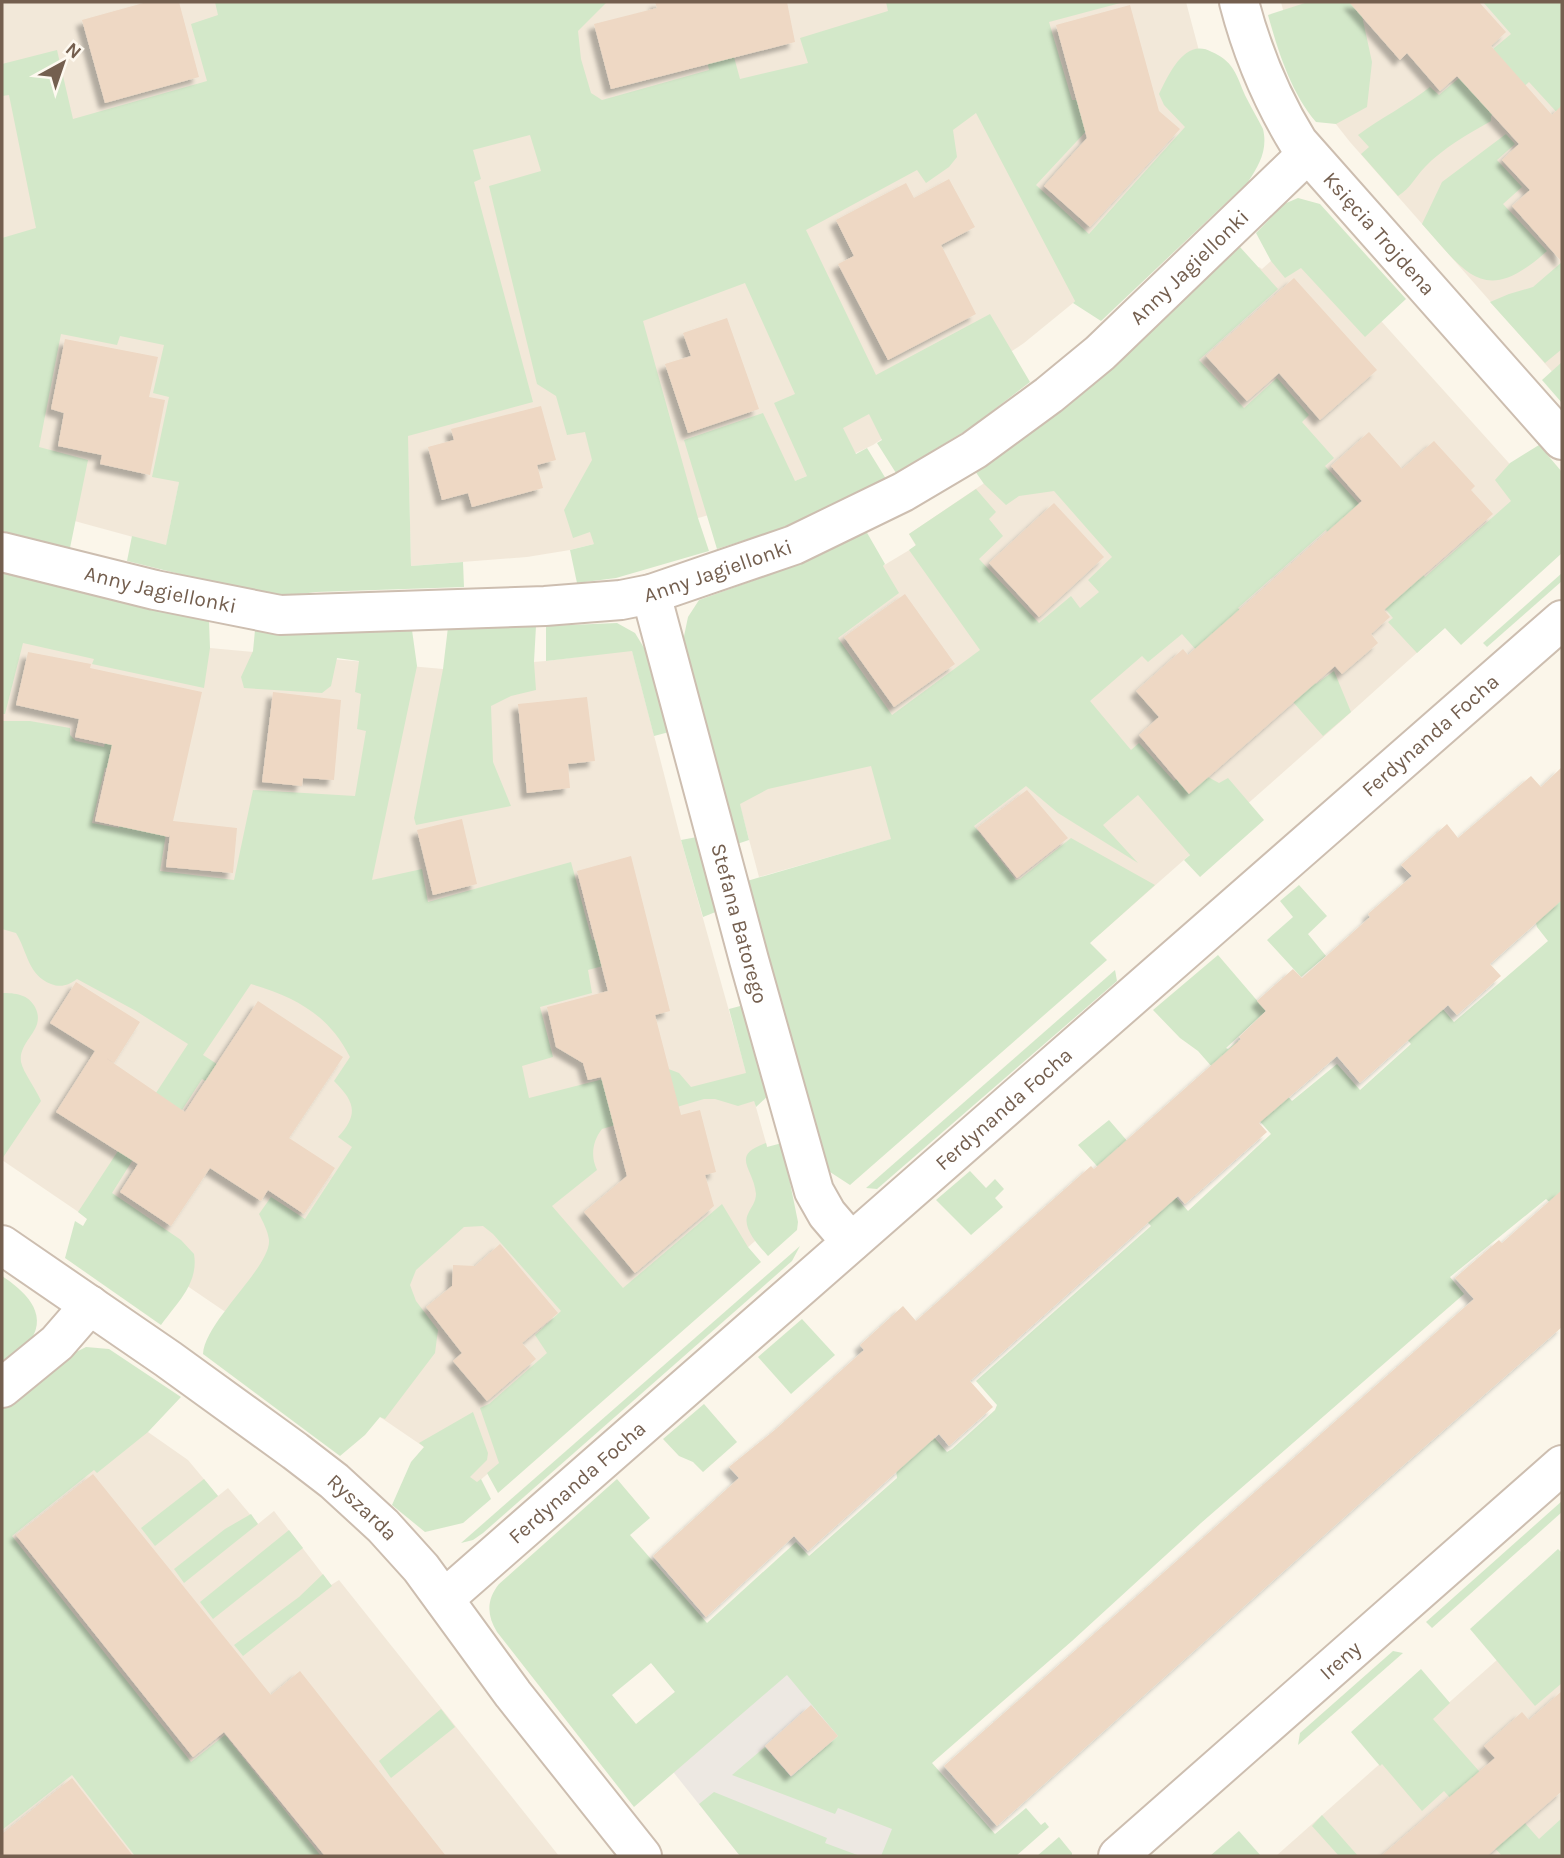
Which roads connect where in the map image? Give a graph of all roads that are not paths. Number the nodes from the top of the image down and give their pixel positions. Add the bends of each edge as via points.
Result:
1 (1239, 2) edge
2 (1307, 154) junction
3 (1562, 440) edge
4 (2, 552) edge
5 (651, 594) junction
6 (1562, 620) edge
7 (851, 1242) junction
8 (2, 1245) edge
9 (90, 1305) junction
10 (2, 1388) edge
11 (1562, 1465) edge
12 (444, 1599) junction
13 (642, 1856) edge
14 (1118, 1856) edge

1 - 2 street, Księcia Trojdena via 1267,86
2 - 3 street, Księcia Trojdena
2 - 5 street, Anny Jagiellonki via 1100,353 974,450 900,494 794,545
4 - 5 street, Anny Jagiellonki via 280,615 540,606
5 - 7 street, Stefana Batorego via 814,1191
6 - 7 street, Ferdynanda Focha
7 - 12 street, Ferdynanda Focha
8 - 9 street, Ryszarda
9 - 10 street via 57,1343
9 - 12 street, Ryszarda via 334,1481 383,1525
11 - 14 street, Ireny
12 - 13 street, Ryszarda

